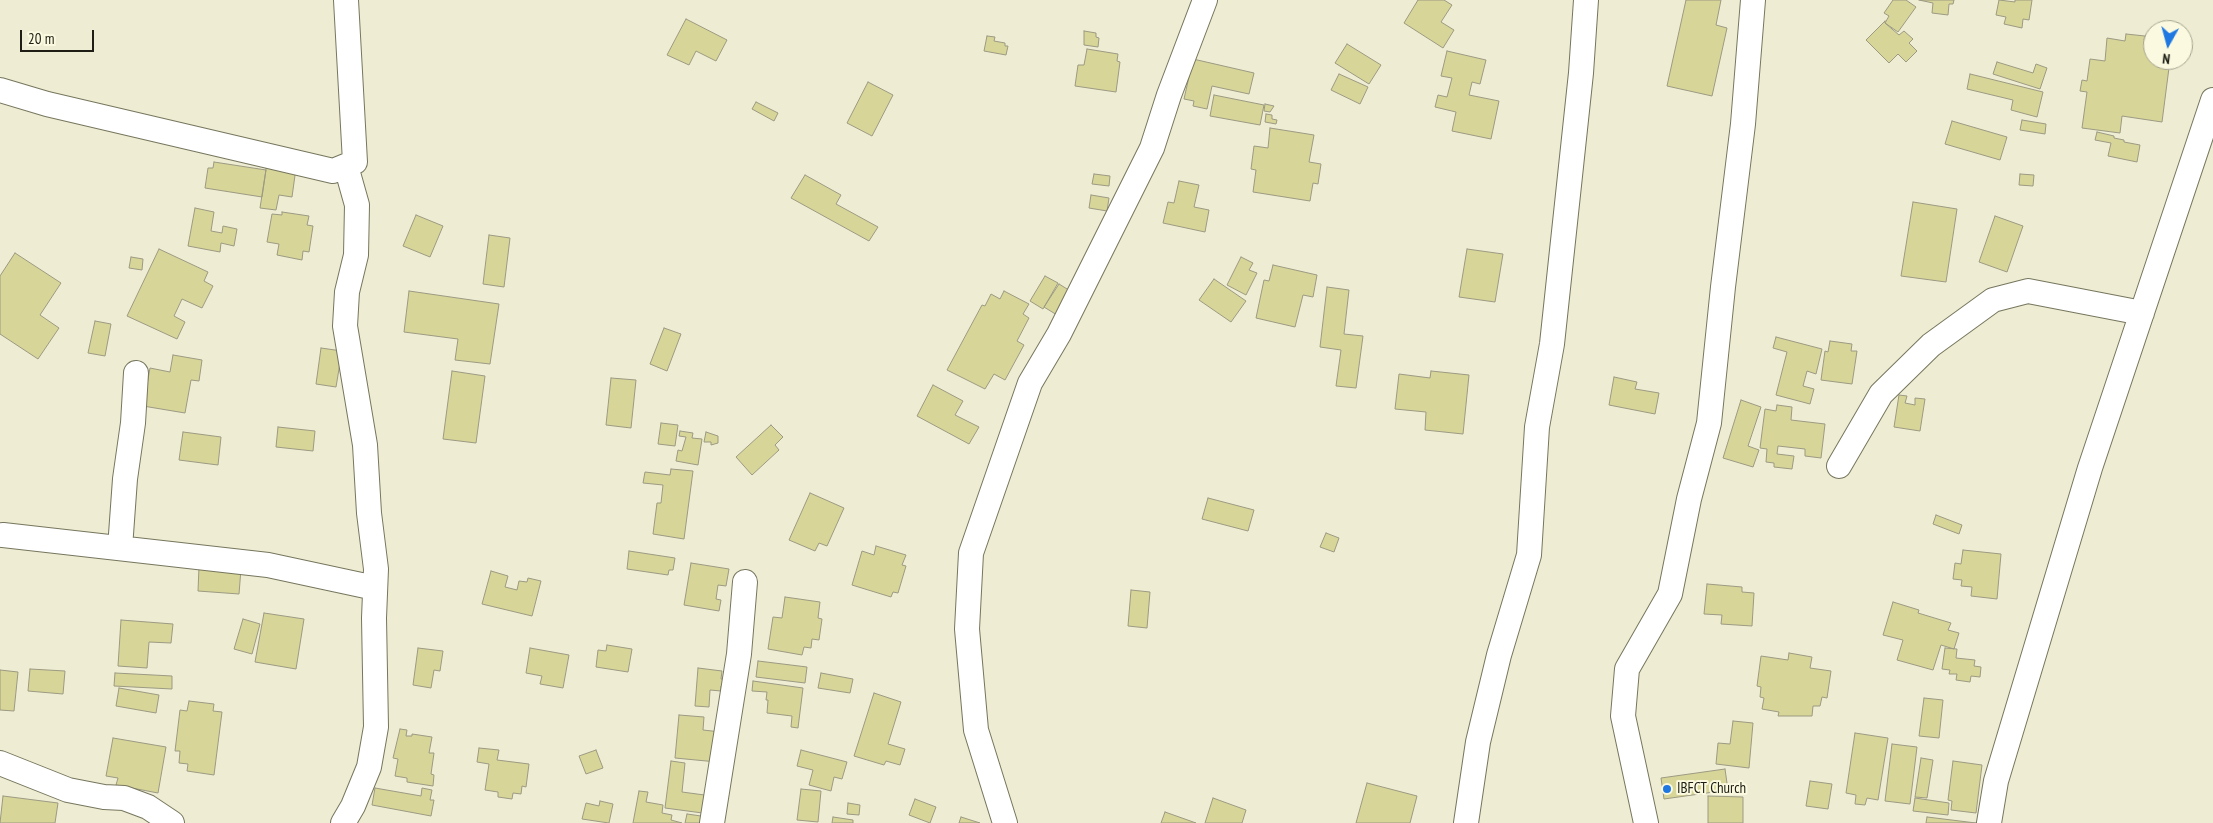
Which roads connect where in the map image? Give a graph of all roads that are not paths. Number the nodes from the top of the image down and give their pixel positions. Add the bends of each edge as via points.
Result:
1 (346, 0) edge
2 (1205, 0) edge
3 (1586, 0) edge
4 (1753, 0) edge
5 (0, 90) edge
6 (2213, 100) edge
7 (346, 166) junction
8 (2142, 313) junction
9 (136, 373) dead end
10 (1839, 466) dead end
11 (3, 535) dead end
12 (120, 548) junction
13 (745, 582) dead end
14 (375, 588) junction
15 (0, 763) edge
16 (172, 823) edge
17 (343, 823) edge
18 (712, 823) edge
19 (1005, 823) edge
20 (1466, 823) edge
21 (1646, 823) edge
22 (1989, 823) edge

1 - 7 street via 355,162
2 - 19 street via 1152,148 1059,334 1030,384 971,553 967,630 976,730
3 - 20 street via 1552,344 1537,427 1529,555 1499,655 1478,742
4 - 21 street via 1743,124 1710,423 1689,499 1670,594 1627,669 1622,716
5 - 7 street via 333,172
6 - 8 street
7 - 14 street via 357,205 357,247 347,292 344,326 365,445
8 - 10 street via 2028,291 1993,300 1931,345 1881,394
8 - 22 street via 2090,468 1996,781
9 - 12 street
11 - 12 street
12 - 14 street via 268,565
13 - 18 street via 739,654
14 - 17 street via 376,727 369,767 354,806
15 - 16 street via 68,790 124,798 148,807

